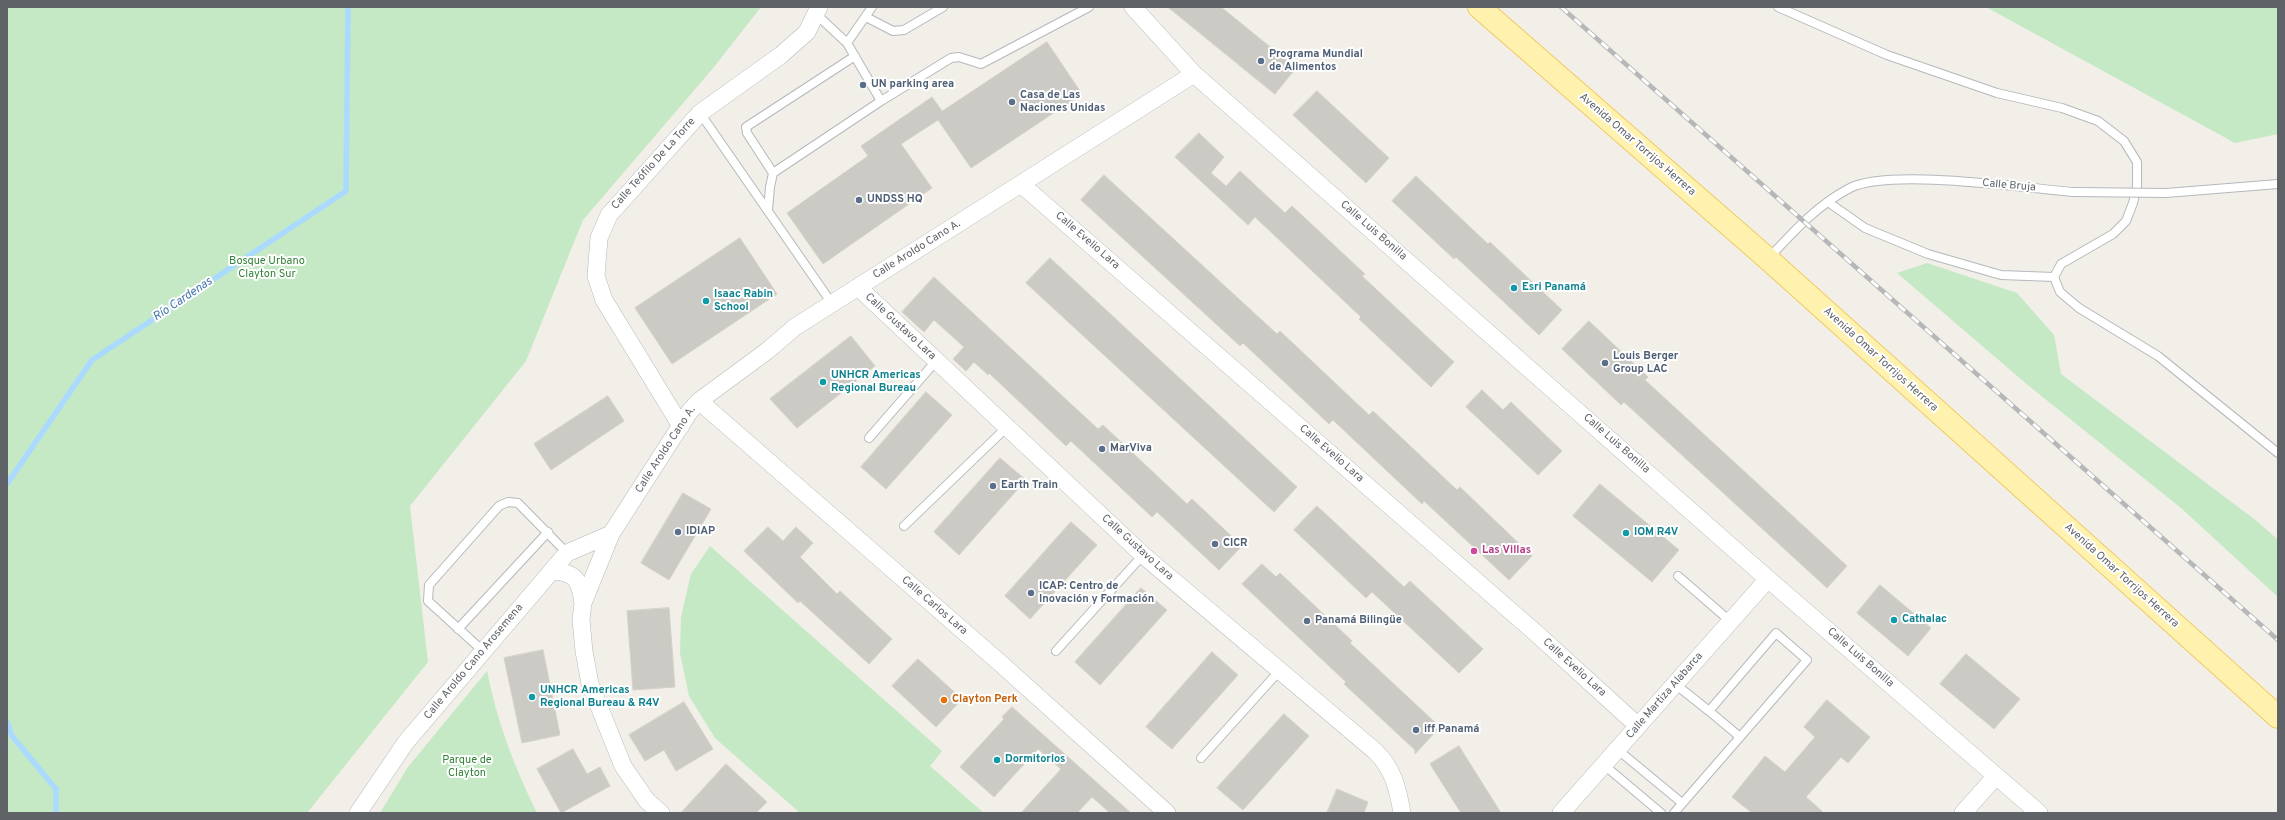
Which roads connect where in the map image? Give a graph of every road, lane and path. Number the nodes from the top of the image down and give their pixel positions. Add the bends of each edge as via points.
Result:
1 (872, 7) edge
2 (927, 7) edge
3 (943, 7) edge
4 (1089, 7) edge
5 (1133, 7) edge
6 (1479, 7) edge
7 (1778, 7) edge
8 (818, 11) edge
9 (866, 17) junction
10 (921, 19) junction
11 (847, 43) junction
12 (855, 56) junction
13 (1194, 74) junction
14 (881, 101) junction
15 (700, 112) junction
16 (773, 173) junction
17 (1022, 184) junction
18 (2278, 184) edge
19 (1828, 202) junction
20 (768, 210) junction
21 (1768, 259) junction
22 (2054, 277) junction
23 (858, 287) junction
24 (833, 305) junction
25 (936, 361) junction
26 (699, 401) junction
27 (681, 426) junction
28 (1007, 428) junction
29 (869, 438) dead end
30 (2278, 452) edge
31 (904, 526) dead end
32 (548, 532) junction
33 (611, 534) junction
34 (567, 553) junction
35 (1144, 555) junction
36 (552, 571) junction
37 (1678, 576) dead end
38 (1768, 578) junction
39 (583, 603) junction
40 (1730, 621) junction
41 (458, 629) junction
42 (483, 651) junction
43 (1056, 651) dead end
44 (1281, 669) junction
45 (1676, 684) junction
46 (1709, 711) junction
47 (2278, 717) edge
48 (1638, 726) junction
49 (1740, 737) junction
50 (1618, 750) junction
51 (1201, 758) dead end
52 (1604, 765) junction
53 (1996, 776) junction
54 (1682, 803) junction
55 (358, 813) edge
56 (661, 813) edge
57 (1167, 813) edge
58 (1402, 813) edge
59 (1561, 813) edge
60 (1661, 813) edge
61 (1674, 813) edge
62 (1963, 813) edge
63 (2039, 813) edge

1 - 9 lane
2 - 10 lane
3 - 10 lane
4 - 14 lane via 981,64 959,57 951,58
5 - 13 street, Calle Luis Bonilla
6 - 21 main road, Avenida Omar Torrijos Herrera
7 - 22 lane via 1887,55 1997,93 2062,108 2098,121 2124,141 2137,162 2136,187 2126,221 2113,234 2062,264
8 - 11 lane
8 - 15 street, Calle Teófilo De La Torre via 807,32 781,55
9 - 10 lane via 894,32 904,30
9 - 11 lane
11 - 12 lane
12 - 14 lane
12 - 16 lane via 746,127 747,133
13 - 17 street, Calle Aroldo Cano A.
13 - 38 street, Calle Luis Bonilla
14 - 16 lane
15 - 20 lane
15 - 27 street, Calle Teófilo De La Torre via 609,215 599,238 597,254 596,276 604,300
16 - 20 lane
17 - 23 street, Calle Aroldo Cano A.
17 - 48 street, Calle Evelio Lara
18 - 19 lane, Calle Bruja, bridge via 2166,193 2073,192 1962,182 1889,179 1852,187
19 - 21 lane, Calle Bruja via 1804,221
19 - 22 lane via 1864,228 1928,254 2001,274
20 - 24 lane
21 - 47 main road, Avenida Omar Torrijos Herrera
22 - 30 lane via 2060,292 2079,308 2158,356
23 - 24 street, Calle Aroldo Cano A.
23 - 25 street, Calle Gustavo Lara
24 - 26 street, Calle Aroldo Cano A. via 795,327
25 - 28 street, Calle Gustavo Lara
25 - 29 lane
26 - 27 street, Calle Aroldo Cano A.
26 - 57 street, Calle Carlos Lara via 999,662
27 - 33 street, Calle Aroldo Cano A.
28 - 31 lane
28 - 35 street, Calle Gustavo Lara
32 - 34 lane
32 - 41 lane
32 - 41 lane via 518,503 508,502 498,506 429,585 428,601
33 - 34 street, Calle Aroldo Cano Arosemena
33 - 39 street, Calle Aroldo Cano A.
34 - 36 street, Calle Aroldo Cano Arosemena
35 - 43 lane
35 - 44 street, Calle Gustavo Lara
36 - 39 street via 565,571 572,575 581,586
36 - 42 street, Calle Aroldo Cano Arosemena
37 - 40 lane
38 - 40 street, Calle Martiza Alabarca
38 - 53 street, Calle Luis Bonilla
39 - 56 street via 581,620 590,684 623,766 647,801
40 - 45 street, Calle Martiza Alabarca
41 - 42 lane
42 - 55 street, Calle Aroldo Cano Arosemena via 406,742
44 - 51 lane
44 - 58 street, Calle Gustavo Lara via 1383,759 1394,779
45 - 46 lane
45 - 48 street, Calle Martiza Alabarca
46 - 49 lane
46 - 49 lane via 1776,633 1807,660
48 - 50 street, Calle Martiza Alabarca
49 - 54 lane
50 - 52 street, Calle Martiza Alabarca
50 - 54 lane
52 - 59 street, Calle Martiza Alabarca
52 - 60 lane
53 - 62 street
53 - 63 street, Calle Luis Bonilla
54 - 61 lane

